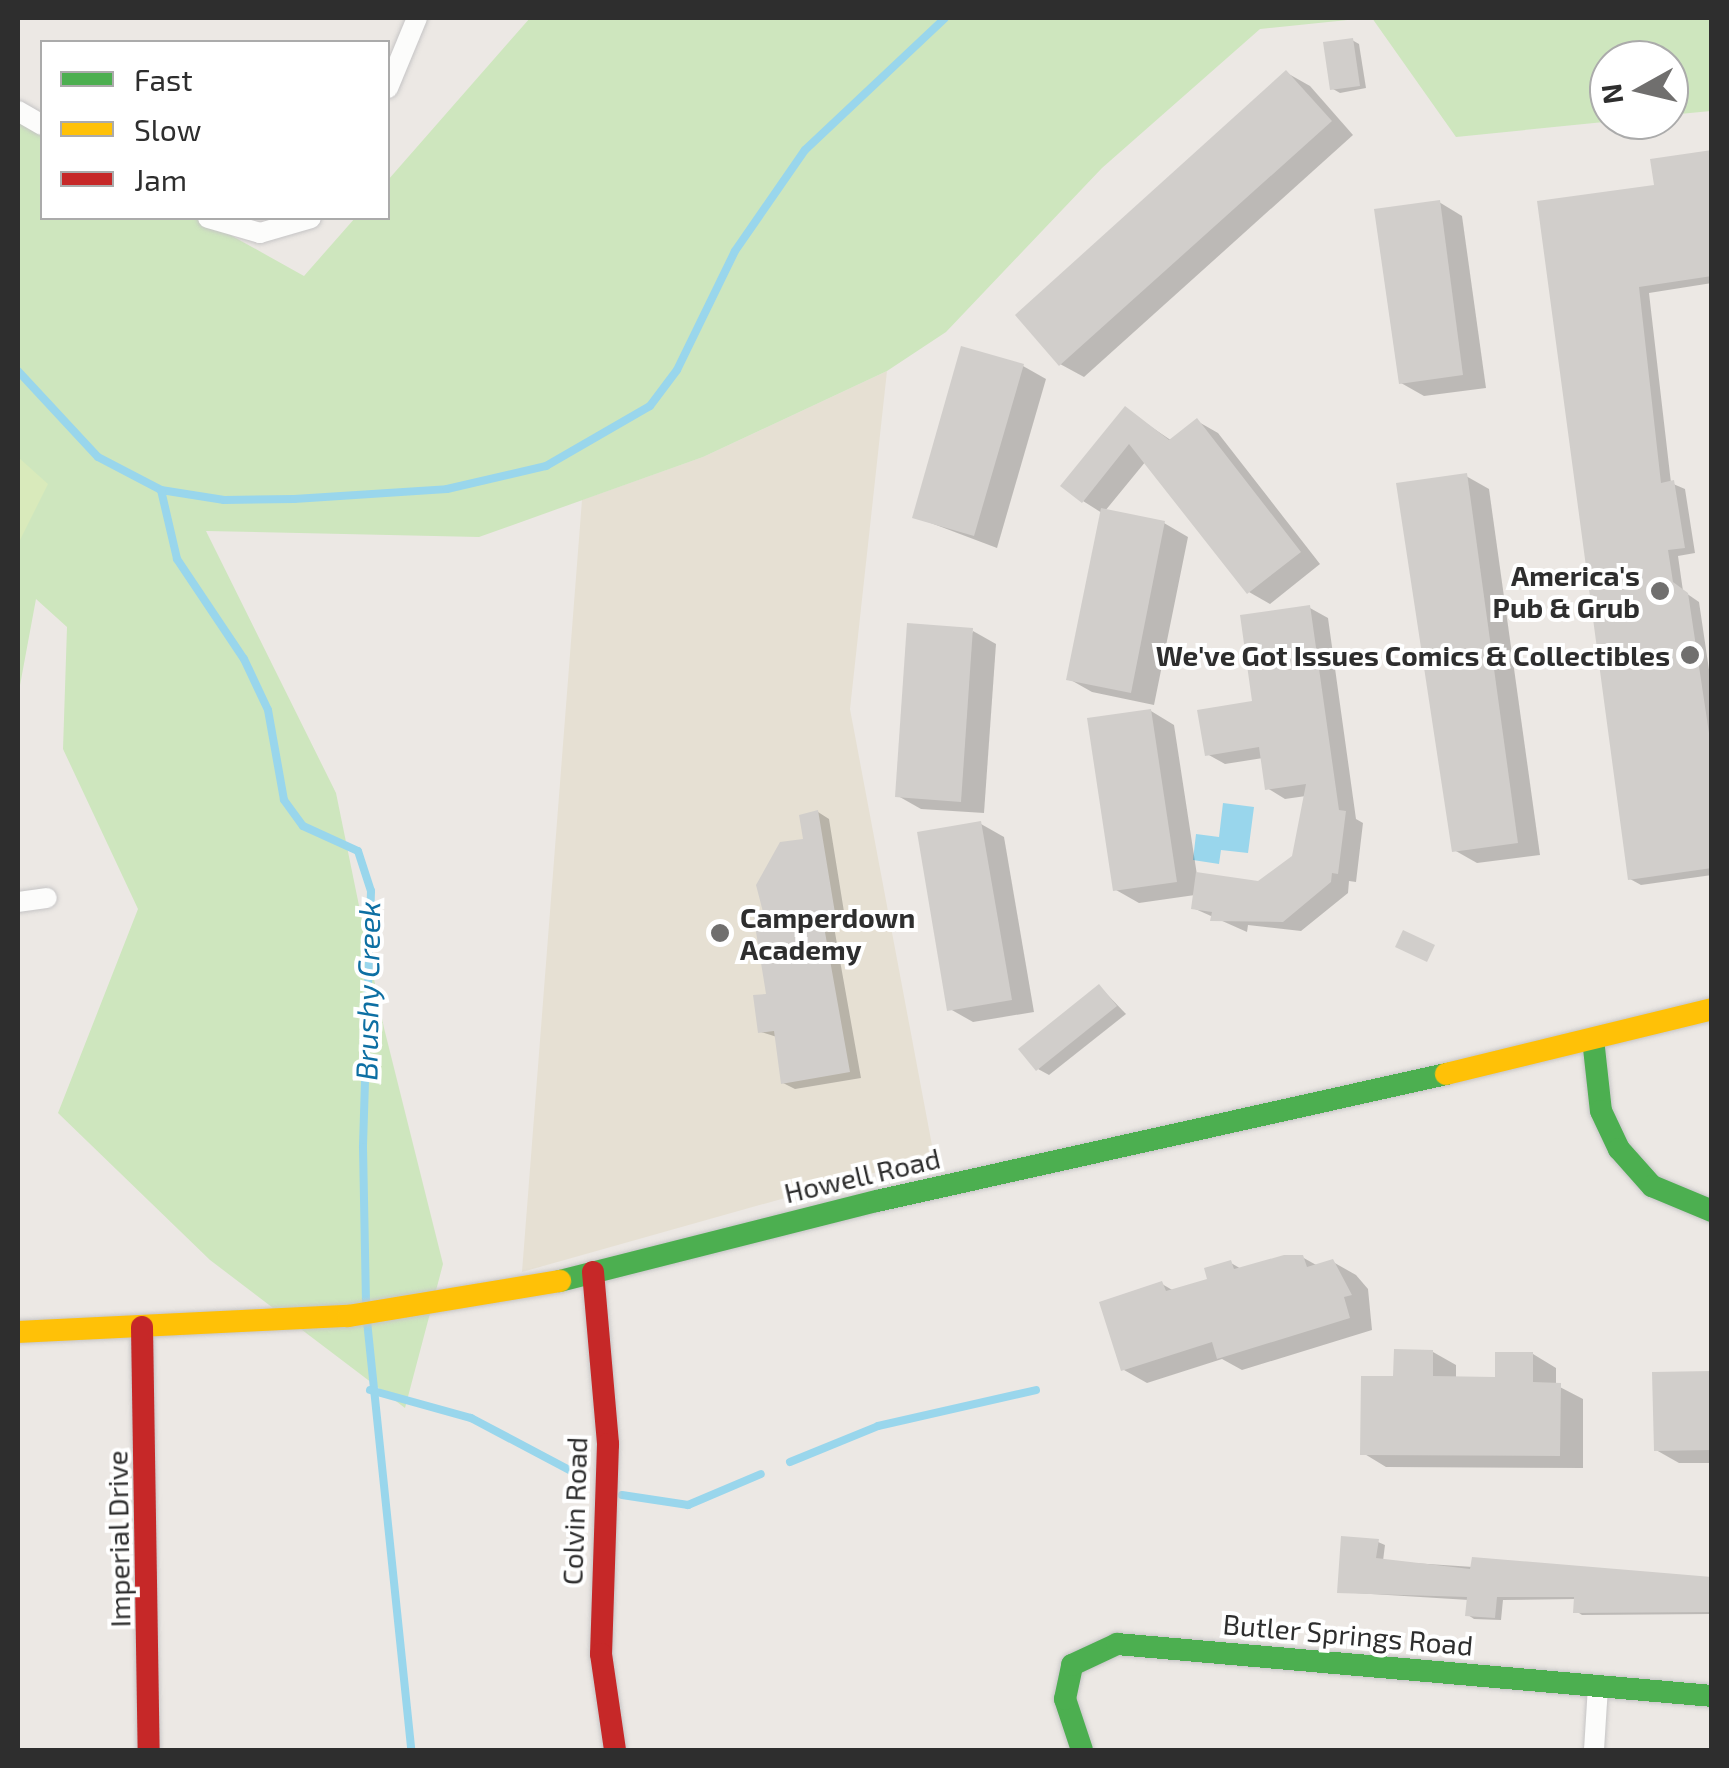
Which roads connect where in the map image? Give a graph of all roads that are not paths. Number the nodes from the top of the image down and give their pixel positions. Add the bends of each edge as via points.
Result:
1 (417, 18) edge
2 (390, 83) edge
3 (18, 111) edge
4 (40, 125) edge
5 (215, 220) edge
6 (304, 220) edge
7 (47, 898) dead end
8 (18, 902) edge
9 (1712, 1009) edge
10 (1593, 1039) junction
11 (1712, 1211) edge
12 (593, 1272) junction
13 (142, 1327) junction
14 (18, 1332) edge
15 (1598, 1686) junction
16 (1712, 1696) edge
17 (149, 1750) edge
18 (616, 1750) edge
19 (1082, 1750) edge
20 (1594, 1750) edge

1 - 2 street
3 - 4 street
5 - 6 street via 260,233
7 - 8 street
9 - 10 street, Howell Road
10 - 11 street via 1601,1112 1619,1149 1652,1186
10 - 12 street, Howell Road via 877,1200
12 - 13 street, Howell Road via 440,1304
12 - 18 street, Colvin Road via 608,1444 600,1654
13 - 14 street, Howell Road
13 - 17 street, Imperial Drive
15 - 16 street, Butler Springs Road
15 - 19 street, Butler Springs Road via 1117,1644 1072,1665 1065,1699
15 - 20 street

